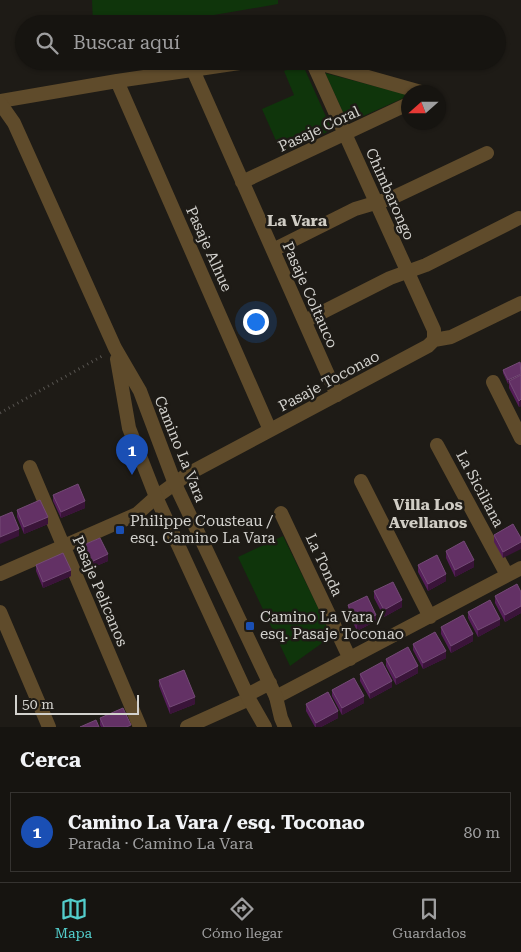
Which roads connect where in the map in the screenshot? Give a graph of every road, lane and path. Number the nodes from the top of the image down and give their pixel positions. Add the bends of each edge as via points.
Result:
1 (193, 70) joint
2 (316, 70) edge
3 (344, 70) edge
4 (117, 80) junction
5 (401, 86) edge
6 (0, 102) edge
7 (401, 107) edge
8 (345, 134) junction
9 (487, 152) dead end
10 (242, 182) junction
11 (376, 203) junction
12 (519, 218) dead end
13 (273, 250) junction
14 (407, 272) junction
15 (521, 303) edge
16 (305, 321) junction
17 (434, 340) junction
18 (115, 348) junction
19 (492, 382) dead end
20 (337, 395) junction
21 (0, 413) edge
22 (270, 430) junction
23 (521, 438) edge
24 (437, 445) dead end
25 (30, 467) dead end
26 (361, 481) dead end
27 (175, 484) junction
28 (156, 497) junction
29 (282, 512) dead end
30 (64, 546) junction
31 (521, 568) edge
32 (0, 574) edge
33 (508, 575) junction
34 (0, 612) edge
35 (430, 617) junction
36 (350, 659) junction
37 (270, 683) junction
38 (248, 697) junction
39 (276, 697) junction
40 (49, 727) edge
41 (140, 727) edge
42 (187, 727) edge
43 (265, 727) edge
44 (285, 727) edge

1 - 4 street
1 - 10 street, Pasaje Coltauco
2 - 8 street, Chimbarongo
3 - 5 street
4 - 6 street
4 - 22 street, Pasaje Alhue
6 - 18 street, Camino La Vara via 23,143
7 - 8 street, Pasaje Coral
8 - 10 street, Pasaje Coral
8 - 11 street, Chimbarongo
9 - 11 street
10 - 13 street, Pasaje Coltauco
11 - 13 street via 355,209
11 - 14 street, Chimbarongo
12 - 14 street
13 - 16 street, Pasaje Coltauco
14 - 16 street
14 - 17 street, Chimbarongo via 434,330
15 - 17 street, Pasaje Toconao via 451,337
16 - 20 street, Pasaje Coltauco
17 - 20 street, Pasaje Toconao
18 - 21 path
18 - 27 street, Camino La Vara via 140,391
18 - 28 street, Camino La Vara via 129,428
19 - 23 street
20 - 22 street, Pasaje Toconao
22 - 27 street, Pasaje Toconao
24 - 33 street, La Siciliana
25 - 30 street, Pasaje Pelícanos
26 - 35 street
27 - 28 street, Pasaje Toconao
27 - 37 street, Camino La Vara
28 - 30 street, Pasaje Toconao via 137,514
28 - 38 street, Camino La Vara
29 - 36 street, La Tonda
30 - 32 street, Pasaje Toconao
30 - 41 street, Pasaje Pelícanos
31 - 33 street
33 - 35 street
34 - 40 street
35 - 36 street
36 - 39 street
37 - 38 street
37 - 39 street, Camino La Vara
38 - 42 street
38 - 43 street, Camino La Vara
39 - 44 street, Camino La Vara

